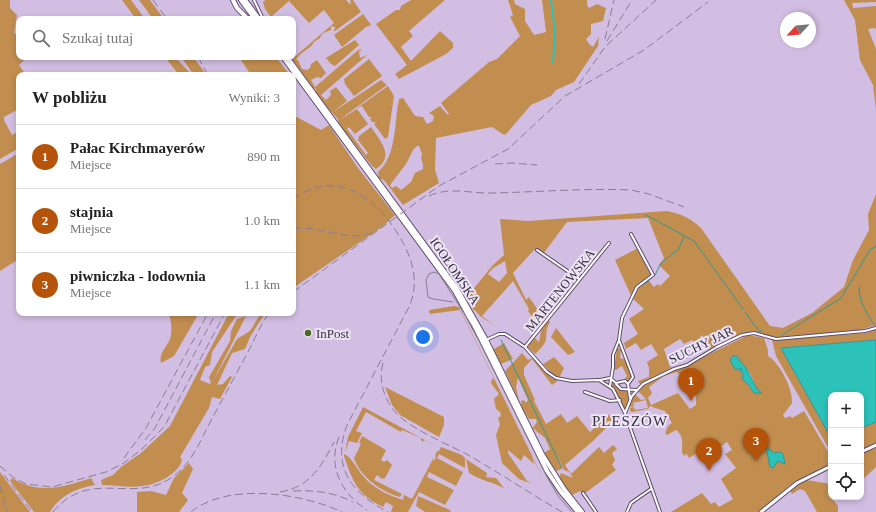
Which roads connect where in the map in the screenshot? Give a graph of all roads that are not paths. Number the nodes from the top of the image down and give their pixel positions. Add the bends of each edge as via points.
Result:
1 (232, 0) edge
2 (247, 0) edge
3 (254, 0) edge
4 (242, 2) edge
5 (237, 8) junction
6 (245, 16) edge
7 (253, 16) edge
8 (257, 16) edge
9 (262, 16) edge
10 (285, 60) edge
11 (289, 60) edge
12 (294, 72) edge
13 (296, 74) edge
14 (379, 183) junction
15 (631, 234) dead end
16 (609, 243) dead end
17 (537, 250) dead end
18 (579, 279) junction
19 (876, 328) edge
20 (619, 340) junction
21 (484, 341) junction
22 (525, 347) junction
23 (610, 378) junction
24 (599, 380) junction
25 (616, 383) junction
26 (628, 384) junction
27 (610, 386) junction
28 (629, 390) junction
29 (636, 390) junction
30 (585, 392) dead end
31 (630, 399) junction
32 (620, 400) junction
33 (625, 413) junction
34 (876, 445) edge
35 (864, 451) edge
36 (828, 468) edge
37 (652, 488) junction
38 (583, 493) dead end
39 (578, 512) edge
40 (582, 512) edge
41 (596, 512) edge
42 (627, 512) edge
43 (660, 512) edge
44 (761, 512) edge

1 - 5 main road
2 - 8 main road
3 - 9 street
4 - 5 street
4 - 7 main road
5 - 6 main road
10 - 12 main road, IGOŁOMSKA
11 - 14 main road, IGOŁOMSKA
13 - 14 main road, IGOŁOMSKA
14 - 21 main road, IGOŁOMSKA via 453,287
15 - 20 street via 654,274 637,287 622,318
16 - 18 street, MARTENOWSKA
17 - 18 street
18 - 22 street, MARTENOWSKA
19 - 29 street, SUCHY JAR via 776,339 754,333 746,334 687,365 656,376
20 - 23 street via 613,355 614,367
20 - 26 street via 633,377
21 - 22 street via 502,333
21 - 39 main road, IGOŁOMSKA via 547,471
21 - 40 main road, IGOŁOMSKA via 542,454
22 - 24 street via 547,372 556,378 572,381
23 - 24 street
23 - 25 street
23 - 27 street
24 - 27 street
25 - 26 street via 623,381
25 - 28 street via 620,388
26 - 28 street
27 - 32 street
28 - 29 street
28 - 31 street
29 - 31 street, SUCHY JAR
30 - 32 street via 610,401
31 - 33 street, SUCHY JAR
32 - 33 street
33 - 37 street
34 - 35 street
36 - 44 street via 797,483
37 - 42 street via 631,504
37 - 43 street
38 - 41 street

